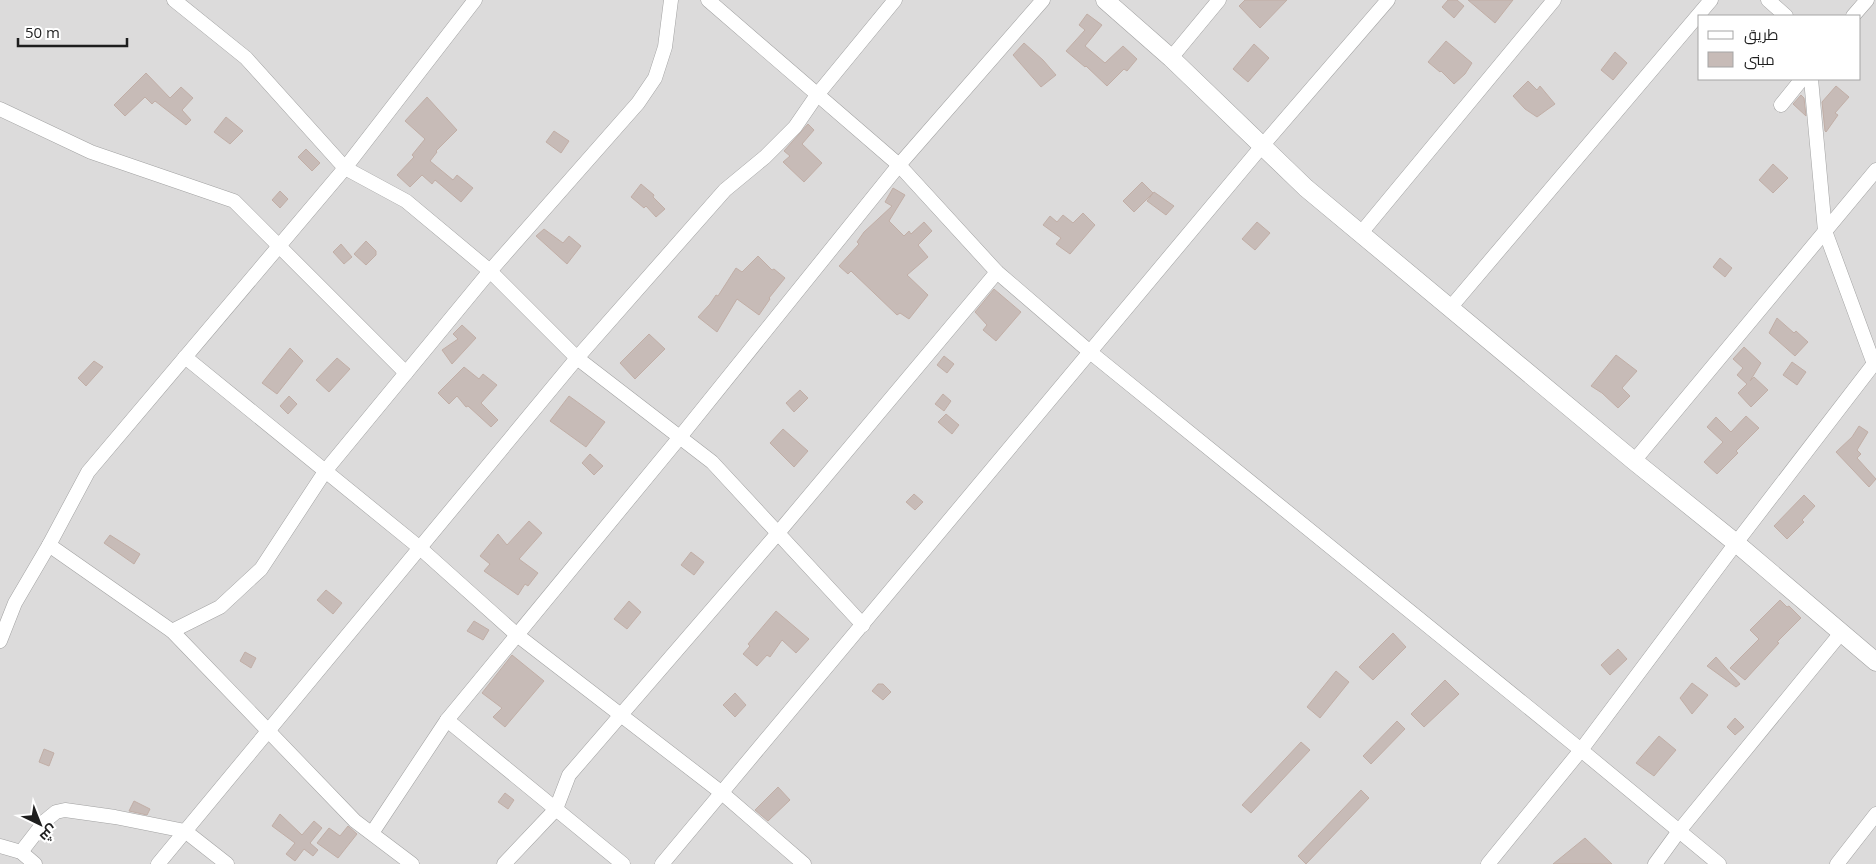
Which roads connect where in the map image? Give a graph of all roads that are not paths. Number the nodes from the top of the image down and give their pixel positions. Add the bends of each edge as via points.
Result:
1 (174, 0) edge
2 (475, 0) edge
3 (671, 0) edge
4 (708, 0) edge
5 (895, 0) edge
6 (1043, 0) edge
7 (1105, 0) edge
8 (1219, 0) edge
9 (1388, 0) edge
10 (1554, 0) edge
11 (1711, 0) edge
12 (1768, 0) edge
13 (1867, 0) edge
14 (1698, 15) edge
15 (1698, 15) edge
16 (1785, 15) edge
17 (1855, 15) edge
18 (1171, 58) junction
19 (1801, 80) edge
20 (1811, 80) edge
21 (817, 95) junction
22 (1781, 105) dead end
23 (0, 109) edge
24 (1262, 146) junction
25 (899, 165) junction
26 (345, 168) junction
27 (1876, 170) edge
28 (1825, 231) junction
29 (1361, 233) junction
30 (279, 246) junction
31 (490, 271) junction
32 (997, 272) junction
33 (1450, 308) junction
34 (1090, 352) junction
35 (185, 357) junction
36 (578, 358) junction
37 (1875, 363) edge
38 (406, 372) junction
39 (680, 437) junction
40 (1634, 461) junction
41 (326, 470) junction
42 (778, 533) junction
43 (1736, 542) junction
44 (49, 545) junction
45 (420, 548) junction
46 (863, 625) junction
47 (172, 631) junction
48 (1841, 633) junction
49 (517, 635) junction
50 (0, 641) edge
51 (1876, 662) edge
52 (620, 715) junction
53 (447, 720) junction
54 (268, 731) junction
55 (1581, 750) junction
56 (722, 793) junction
57 (556, 809) junction
58 (1876, 814) edge
59 (185, 831) junction
60 (1679, 831) junction
61 (372, 833) junction
62 (0, 846) edge
63 (21, 852) junction
64 (35, 864) edge
65 (158, 864) edge
66 (227, 864) edge
67 (412, 864) edge
68 (504, 864) edge
69 (623, 864) edge
70 (662, 864) edge
71 (804, 864) edge
72 (1488, 864) edge
73 (1655, 864) edge
74 (1719, 864) edge
75 (1837, 864) edge

1 - 26 street via 246,58
2 - 26 street
3 - 31 street via 665,47 655,78 638,103
4 - 21 street
5 - 21 street
6 - 25 street
7 - 18 street
8 - 18 street
9 - 24 street
10 - 29 street
11 - 14 street
12 - 16 street
13 - 17 street
15 - 33 street
18 - 24 street
19 - 22 street
20 - 28 street
21 - 25 street
21 - 36 street via 794,127 765,157 725,190
23 - 30 street via 91,152 234,201
24 - 29 street via 1306,188
24 - 34 street
25 - 32 street
25 - 39 street
26 - 30 street
26 - 31 street via 406,201
27 - 28 street
28 - 37 street
28 - 40 street
29 - 33 street
30 - 35 street
30 - 38 street
31 - 36 street
31 - 38 street
32 - 34 street
32 - 42 street
33 - 40 street
34 - 46 street
34 - 55 street
35 - 41 street
35 - 44 street via 88,472
36 - 39 street
36 - 45 street
37 - 43 street
38 - 41 street
39 - 42 street via 712,462
39 - 49 street
40 - 43 street
41 - 45 street
41 - 47 street via 261,569 220,607
42 - 46 street
42 - 52 street
43 - 48 street
43 - 55 street
44 - 47 street
44 - 50 street via 15,603
45 - 49 street
45 - 54 street
46 - 56 street
47 - 54 street
48 - 51 street
48 - 60 street
49 - 52 street
49 - 53 street
52 - 56 street
52 - 57 street via 569,775
53 - 57 street
53 - 61 street
54 - 59 street
54 - 61 street via 355,821
55 - 60 street
55 - 72 street
56 - 70 street
56 - 71 street
57 - 68 street
57 - 69 street
58 - 75 street
59 - 63 street via 65,810 56,812 45,821
59 - 65 street
59 - 66 street
60 - 73 street
60 - 74 street
61 - 67 street
62 - 63 street
63 - 64 street

